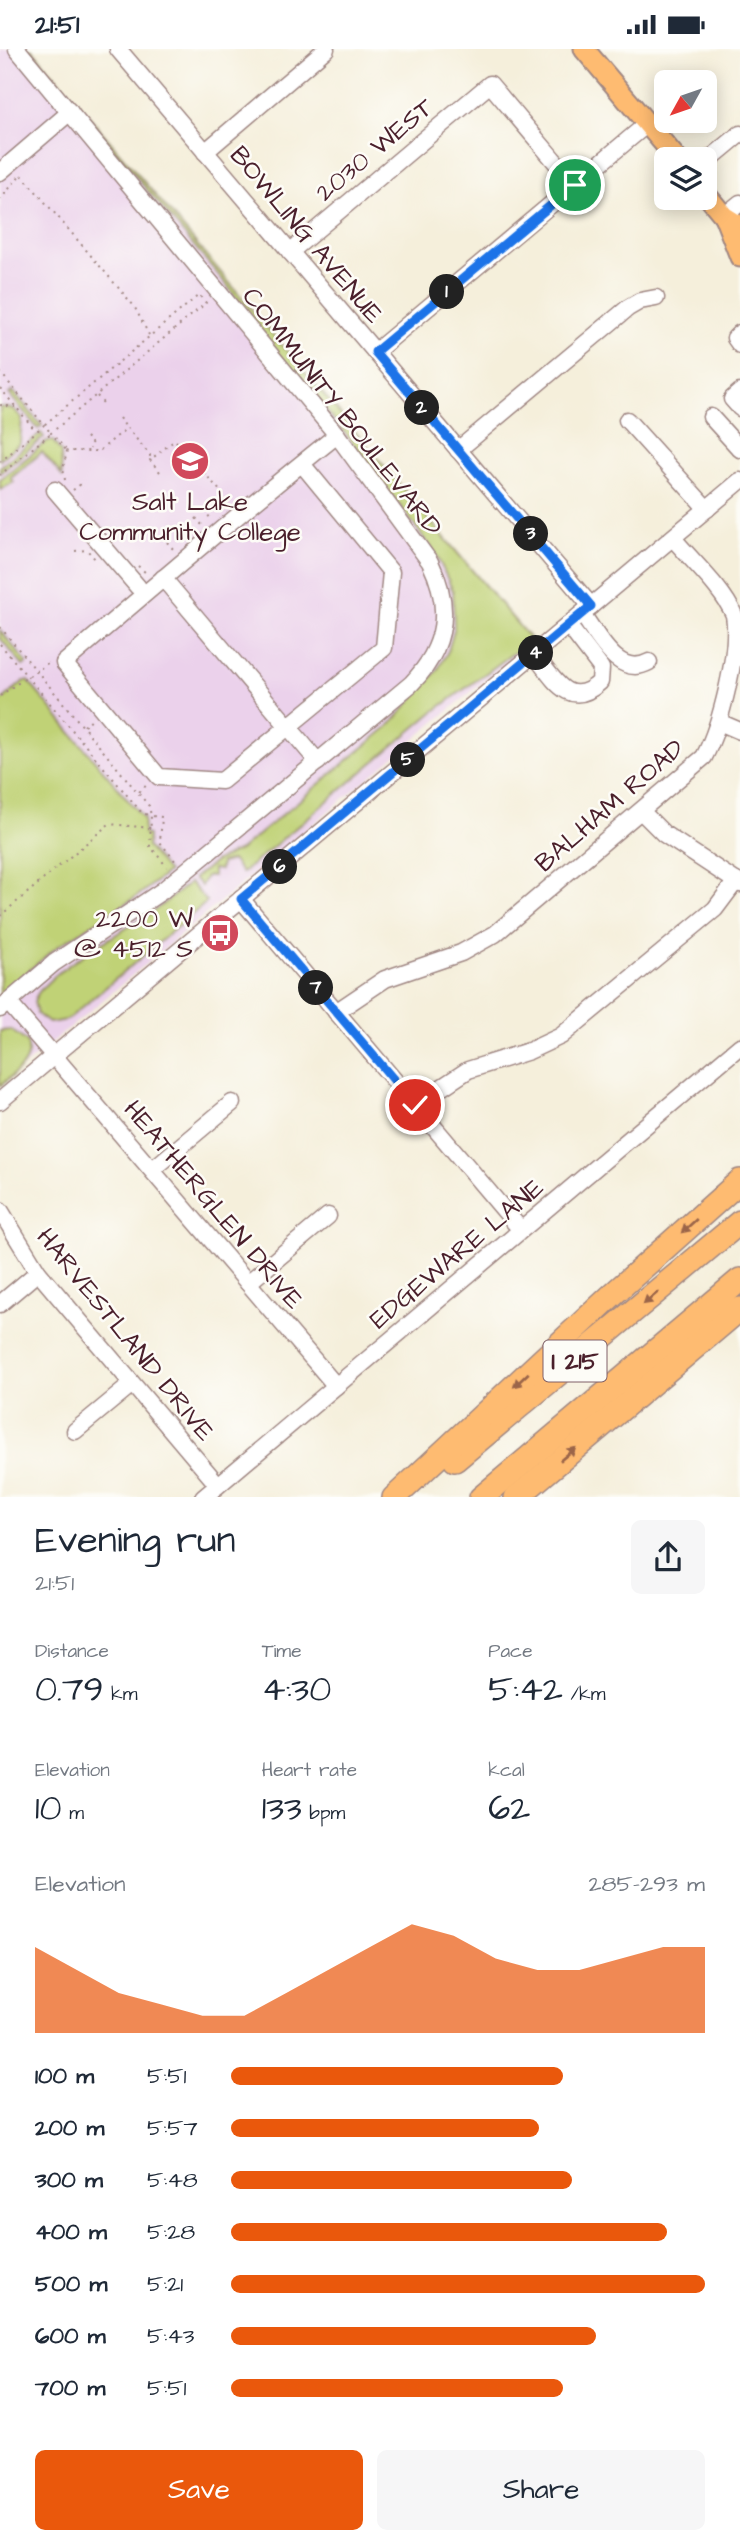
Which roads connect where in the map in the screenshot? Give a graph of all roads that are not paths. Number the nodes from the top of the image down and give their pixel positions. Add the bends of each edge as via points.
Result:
1 (17, 49) edge
2 (118, 49) edge
3 (590, 51) edge
4 (316, 52) edge
5 (70, 112) junction
6 (647, 124) junction
7 (740, 134) edge
8 (667, 147) edge
9 (205, 152) junction
10 (717, 153) edge
11 (0, 172) edge
12 (575, 185) junction
13 (740, 203) edge
14 (717, 205) edge
15 (732, 221) edge
16 (290, 252) junction
17 (740, 257) edge
18 (656, 298) dead end
19 (740, 334) edge
20 (740, 345) edge
21 (375, 352) junction
22 (740, 392) edge
23 (740, 408) edge
24 (711, 417) dead end
25 (627, 420) dead end
26 (337, 435) junction
27 (740, 449) edge
28 (458, 450) junction
29 (302, 464) junction
30 (740, 481) edge
31 (55, 490) dead end
32 (707, 509) junction
33 (673, 538) junction
34 (163, 578) junction
35 (138, 587) dead end
36 (587, 610) junction
37 (738, 623) edge
38 (568, 625) junction
39 (534, 654) junction
40 (649, 662) dead end
41 (719, 722) junction
42 (290, 728) junction
43 (740, 731) edge
44 (318, 762) junction
45 (642, 812) junction
46 (738, 883) edge
47 (241, 899) junction
48 (4, 1006) edge
49 (336, 1011) junction
50 (740, 1046) edge
51 (55, 1054) junction
52 (0, 1101) edge
53 (232, 1103) dead end
54 (415, 1105) junction
55 (152, 1170) junction
56 (740, 1181) edge
57 (0, 1210) edge
58 (328, 1216) dead end
59 (740, 1222) edge
60 (521, 1230) junction
61 (38, 1272) junction
62 (740, 1280) edge
63 (248, 1283) junction
64 (0, 1304) edge
65 (740, 1309) edge
66 (132, 1384) junction
67 (336, 1386) junction
68 (75, 1431) dead end
69 (218, 1485) junction
70 (203, 1497) edge
71 (394, 1497) edge
72 (410, 1497) edge
73 (481, 1497) edge
74 (516, 1497) edge

1 - 5 street, COMMUNITY BOULEVARD
2 - 9 street, BOWLING AVENUE
3 - 6 main road
4 - 9 street
5 - 11 street
5 - 26 street, COMMUNITY BOULEVARD
6 - 8 main road
6 - 12 street
7 - 10 street
9 - 16 street, BOWLING AVENUE
12 - 16 street, 2030 WEST via 490,84
12 - 21 street
13 - 15 street
14 - 15 main road
15 - 17 main road
16 - 21 street, BOWLING AVENUE
18 - 28 street via 628,308
19 - 20 street via 735,338
21 - 28 street, BOWLING AVENUE
22 - 23 street via 732,399
24 - 27 street
25 - 32 street
26 - 29 street
26 - 44 street, COMMUNITY BOULEVARD via 430,562 444,600 445,623 440,645 420,675
28 - 36 street, BOWLING AVENUE
29 - 34 street
29 - 42 street via 391,572 384,648
30 - 32 street
31 - 35 street
32 - 33 street
33 - 36 street
33 - 37 street, BALHAM ROAD
34 - 42 street
34 - 42 street via 64,663 153,770 159,777 222,781
36 - 38 street
36 - 40 street, BOWLING AVENUE via 617,660 640,667
37 - 41 street, BALHAM ROAD via 736,659
38 - 39 street
38 - 39 street via 601,668 600,682 588,694 575,695 563,689
39 - 47 street
41 - 43 street
41 - 45 street, BALHAM ROAD via 704,757
42 - 44 street
44 - 48 street, COMMUNITY BOULEVARD via 162,891 54,963
45 - 46 street via 664,834
45 - 49 street, BALHAM ROAD via 482,943 385,979
46 - 54 street via 715,909 568,1031 537,1047 468,1070
47 - 49 street
47 - 51 street
48 - 51 street, HEATHERGLEN DRIVE
49 - 54 street
50 - 60 street, EDGEWARE LANE
51 - 52 street
51 - 55 street, HEATHERGLEN DRIVE
53 - 55 street
54 - 60 street
55 - 63 street, HEATHERGLEN DRIVE
56 -> 71 highway
57 - 61 street, HARVESTLAND DRIVE
58 - 63 street
59 -> 72 highway, I 215
60 - 67 street, EDGEWARE LANE
61 - 64 street
61 - 66 street, HARVESTLAND DRIVE
62 - 73 highway, I 215
63 - 67 street, HEATHERGLEN DRIVE
74 -> 65 highway
66 - 68 street
66 - 69 street, HARVESTLAND DRIVE
67 - 69 street, EDGEWARE LANE
69 - 70 street, EDGEWARE LANE

